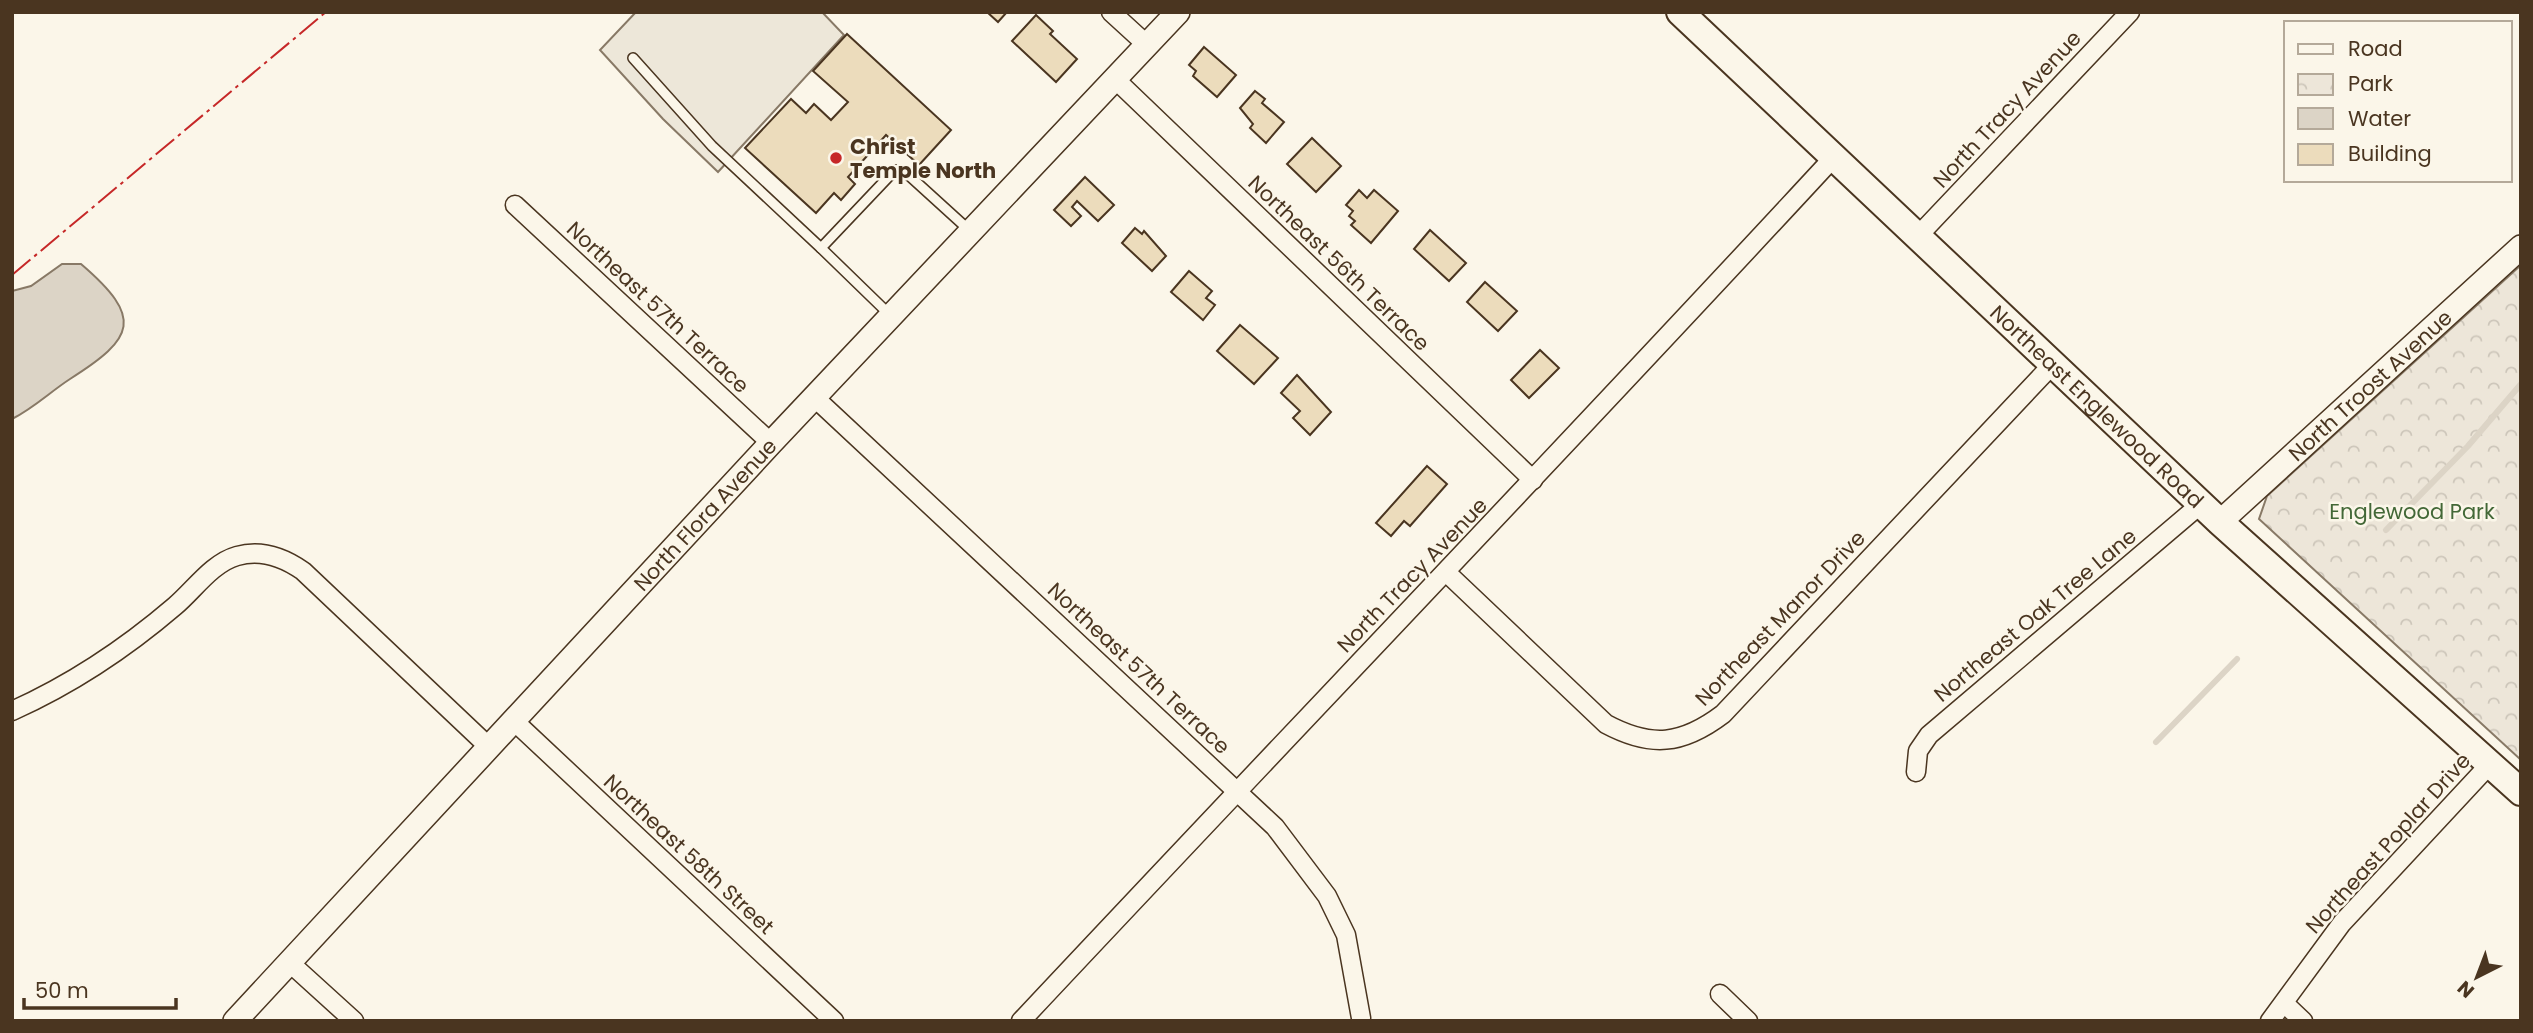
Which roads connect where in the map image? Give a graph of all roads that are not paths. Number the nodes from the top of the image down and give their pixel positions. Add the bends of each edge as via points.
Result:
1 (1111, 12) edge
2 (1178, 12) edge
3 (1680, 12) edge
4 (2130, 12) edge
5 (1146, 44) junction
6 (633, 58) dead end
7 (1114, 78) junction
8 (1832, 158) junction
9 (515, 205) dead end
10 (970, 231) junction
11 (1917, 237) junction
12 (2521, 247) edge
13 (821, 248) junction
14 (891, 316) junction
15 (2052, 365) junction
16 (814, 397) junction
17 (771, 443) junction
18 (1533, 480) junction
19 (2211, 513) junction
20 (1447, 573) junction
21 (12, 711) edge
22 (513, 720) junction
23 (489, 747) junction
24 (2490, 764) junction
25 (1916, 772) dead end
26 (1238, 790) junction
27 (2521, 792) edge
28 (289, 962) junction
29 (1720, 994) dead end
30 (2284, 1003) junction
31 (1361, 1018) dead end
32 (235, 1021) edge
33 (354, 1021) edge
34 (834, 1021) edge
35 (1021, 1021) edge
36 (1748, 1021) edge
37 (2270, 1021) edge
38 (2303, 1021) edge

1 - 5 street
2 - 5 street, North Flora Avenue
3 - 8 main road, Northeast Englewood Road
4 - 11 street, North Tracy Avenue
5 - 7 street, North Flora Avenue
6 - 13 lane via 712,146
7 - 10 street, North Flora Avenue
7 - 18 street, Northeast 56th Terrace
8 - 11 main road, Northeast Englewood Road
8 - 18 street, North Tracy Avenue
9 - 17 street, Northeast 57th Terrace
10 - 13 lane via 903,170 894,170
10 - 14 street, North Flora Avenue
11 - 15 main road, Northeast Englewood Road
12 - 19 street, North Troost Avenue
13 - 14 lane
14 - 16 street, North Flora Avenue
15 - 19 main road, Northeast Englewood Road
15 - 20 street, Northeast Manor Drive via 1723,714 1679,739 1641,738 1606,724
16 - 17 street, North Flora Avenue
16 - 26 street, Northeast 57th Terrace
17 - 22 street, North Flora Avenue
18 - 20 street, North Tracy Avenue
19 - 24 main road, Northeast Englewood Road
19 - 25 street, Northeast Oak Tree Lane via 1929,735 1918,751
20 - 26 street, North Tracy Avenue
21 - 23 street via 122,647 222,562 260,553 278,556 303,571
22 - 23 street, North Flora Avenue
22 - 34 street, Northeast 58th Street
23 - 28 street, North Flora Avenue
24 - 27 main road, Northeast Englewood Road
24 - 30 street, Northeast Poplar Drive via 2342,922
26 - 31 street, Northeast 57th Terrace via 1275,827 1326,896 1346,935
26 - 35 street, North Tracy Avenue
28 - 32 street, North Flora Avenue
28 - 33 street
29 - 36 street
30 - 37 street, Northeast Poplar Drive
30 - 38 street

